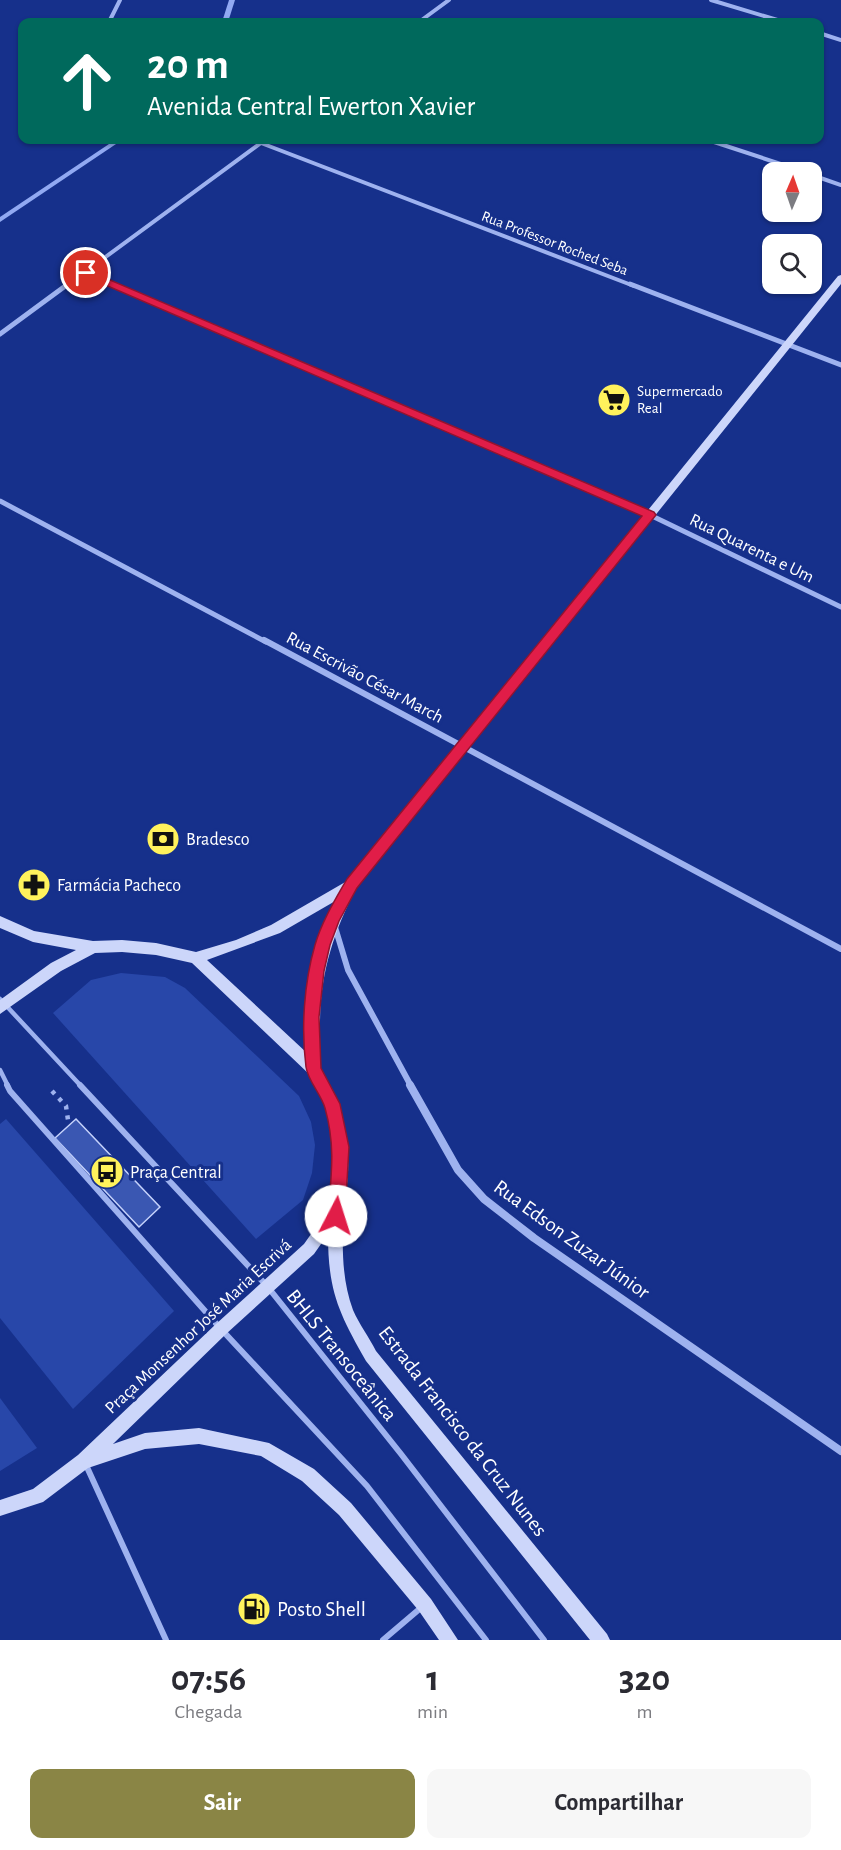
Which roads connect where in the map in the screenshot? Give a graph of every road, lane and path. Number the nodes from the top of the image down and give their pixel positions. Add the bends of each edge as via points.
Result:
1 (120, 0) edge
2 (450, 0) edge
3 (711, 0) edge
4 (111, 18) edge
5 (425, 18) edge
6 (771, 18) edge
7 (824, 35) edge
8 (841, 40) edge
9 (259, 144) edge
10 (271, 144) edge
11 (720, 144) edge
12 (775, 162) edge
13 (822, 178) edge
14 (841, 185) edge
15 (86, 273) junction
16 (841, 278) edge
17 (0, 334) edge
18 (788, 344) junction
19 (841, 365) edge
20 (0, 501) edge
21 (650, 515) junction
22 (841, 607) edge
23 (463, 746) junction
24 (352, 884) junction
25 (333, 919) junction
26 (0, 922) edge
27 (93, 947) junction
28 (841, 949) edge
29 (196, 958) junction
30 (2, 1004) edge
31 (314, 1069) junction
32 (0, 1070) edge
33 (339, 1195) junction
34 (267, 1287) junction
35 (221, 1329) junction
36 (841, 1451) edge
37 (84, 1461) junction
38 (0, 1508) edge
39 (425, 1605) junction
40 (166, 1640) edge
41 (383, 1640) edge
42 (449, 1640) edge
43 (486, 1640) edge
44 (544, 1640) edge
45 (601, 1640) edge

1 - 4 street
2 - 5 street
3 - 6 street
7 - 8 street
9 - 15 street
10 - 18 street, Rua Professor Roched Seba
11 - 12 street
13 - 14 street
15 - 17 street
15 - 21 street, Rua Quarenta e Um
16 - 18 main road
18 - 19 street, Rua Professor Roched Seba
18 - 21 main road
20 - 23 street, Rua Escrivão César March
21 - 22 street, Rua Quarenta e Um
21 - 23 main road
23 - 24 main road
23 - 28 street, Rua Escrivão César March
24 - 25 main road
24 - 29 main road via 266,935
25 - 31 main road via 316,971 311,1017
25 - 36 street, Rua Edson Zuzar Júnior via 348,970 370,1011 453,1162 484,1199 534,1238
26 - 27 main road via 33,936
27 - 29 main road via 122,946
27 - 30 main road
29 - 31 main road, Praça Monsenhor José Maria Escrivá
30 - 34 lane, BHLS Transoceânica
31 - 33 main road, Praça Monsenhor José Maria Escrivá via 332,1104 341,1147
32 - 35 lane via 10,1091
33 - 34 main road, Praça Monsenhor José Maria Escrivá via 309,1250
33 - 45 main road, Estrada Francisco da Cruz Nunes via 334,1238 346,1310 371,1356
34 - 35 main road, Praça Monsenhor José Maria Escrivá
34 - 44 lane, BHLS Transoceânica
35 - 37 main road, Praça Monsenhor José Maria Escrivá
35 - 43 lane via 367,1486
37 - 38 main road, Praça Monsenhor José Maria Escrivá via 37,1496
37 - 39 main road via 145,1441 199,1436 263,1449 308,1475 345,1509
37 - 40 lane
39 - 41 lane
39 - 42 main road

